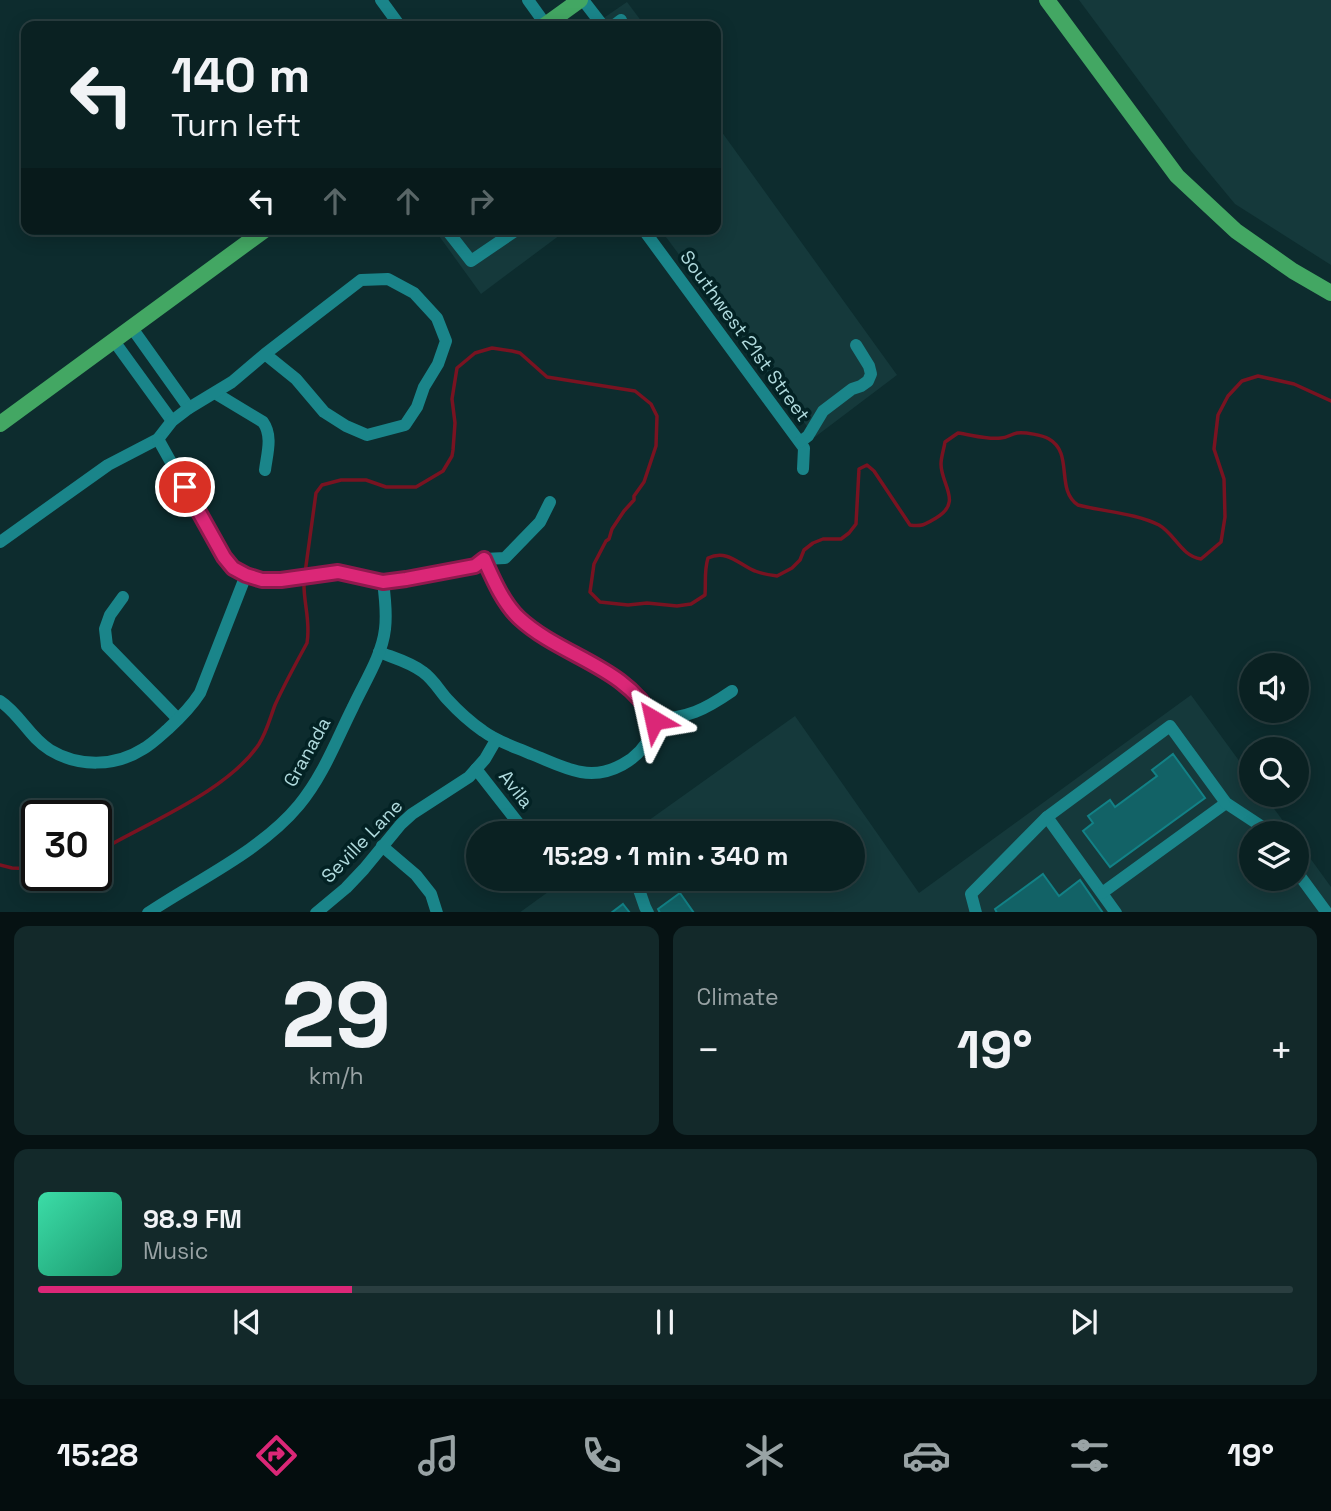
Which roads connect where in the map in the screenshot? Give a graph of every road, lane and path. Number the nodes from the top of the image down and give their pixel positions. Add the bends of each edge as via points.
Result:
1 (382, 0) edge
2 (528, 0) edge
3 (582, 0) edge
4 (1047, 0) edge
5 (397, 21) edge
6 (542, 21) edge
7 (552, 21) edge
8 (599, 21) edge
9 (258, 235) edge
10 (451, 235) edge
11 (508, 235) edge
12 (647, 235) edge
13 (1331, 293) edge
14 (132, 328) junction
15 (114, 341) junction
16 (856, 345) dead end
17 (265, 354) junction
18 (215, 393) junction
19 (189, 408) junction
20 (172, 421) junction
21 (0, 424) edge
22 (158, 439) junction
23 (800, 442) junction
24 (803, 468) dead end
25 (265, 470) dead end
26 (550, 502) dead end
27 (0, 542) edge
28 (484, 559) junction
29 (246, 575) junction
30 (383, 582) junction
31 (123, 597) dead end
32 (379, 652) junction
33 (732, 691) dead end
34 (0, 701) edge
35 (178, 719) junction
36 (654, 720) junction
37 (496, 740) junction
38 (476, 769) junction
39 (1226, 803) junction
40 (1047, 817) junction
41 (517, 821) edge
42 (1253, 821) edge
43 (382, 846) junction
44 (1309, 888) edge
45 (639, 891) edge
46 (1102, 893) junction
47 (148, 912) edge
48 (316, 912) edge
49 (437, 912) edge
50 (648, 912) edge
51 (976, 912) edge
52 (1116, 912) edge
53 (1327, 912) edge

1 - 5 street
2 - 6 street
3 - 7 main road
3 - 8 street
4 - 13 main road via 1177,176 1236,231
9 - 14 main road
10 - 11 street via 471,261
12 - 23 street, Southwest 21st Street
14 - 15 main road
14 - 19 street
15 - 20 street
15 - 21 main road
16 - 23 street via 869,366 868,381 823,411
17 - 17 street via 361,280 388,279 414,293 437,318 446,341 405,425 367,435 324,412 296,379
17 - 18 street
18 - 19 street
18 - 25 street via 268,429
19 - 20 street
20 - 22 street
22 - 27 street via 108,465
22 - 29 street via 224,557
23 - 24 street, Southwest 21st Street
26 - 28 street via 540,522 505,558
28 - 30 street via 475,566
28 - 36 street via 521,620 547,640 621,681
29 - 30 street via 281,580 338,572
29 - 35 street via 200,693
30 - 32 street, Granada via 385,631
31 - 35 street via 105,629 107,646
32 - 37 street via 422,671 465,717
32 - 47 street, Granada via 327,762 299,805 258,842
33 - 36 street via 709,707 680,718
34 - 35 street via 49,749 86,762 116,761 131,755
36 - 37 street via 653,732 636,755 593,773 564,767
37 - 38 street, Seville Lane
38 - 41 street, Avila
38 - 43 street, Seville Lane via 412,814
39 - 40 street via 1170,726
39 - 42 street
39 - 46 street
40 - 46 street
40 - 51 street via 971,894
43 - 48 street, Seville Lane via 346,888
43 - 49 street via 416,875 431,894
44 - 53 street
45 - 50 street
46 - 52 street

